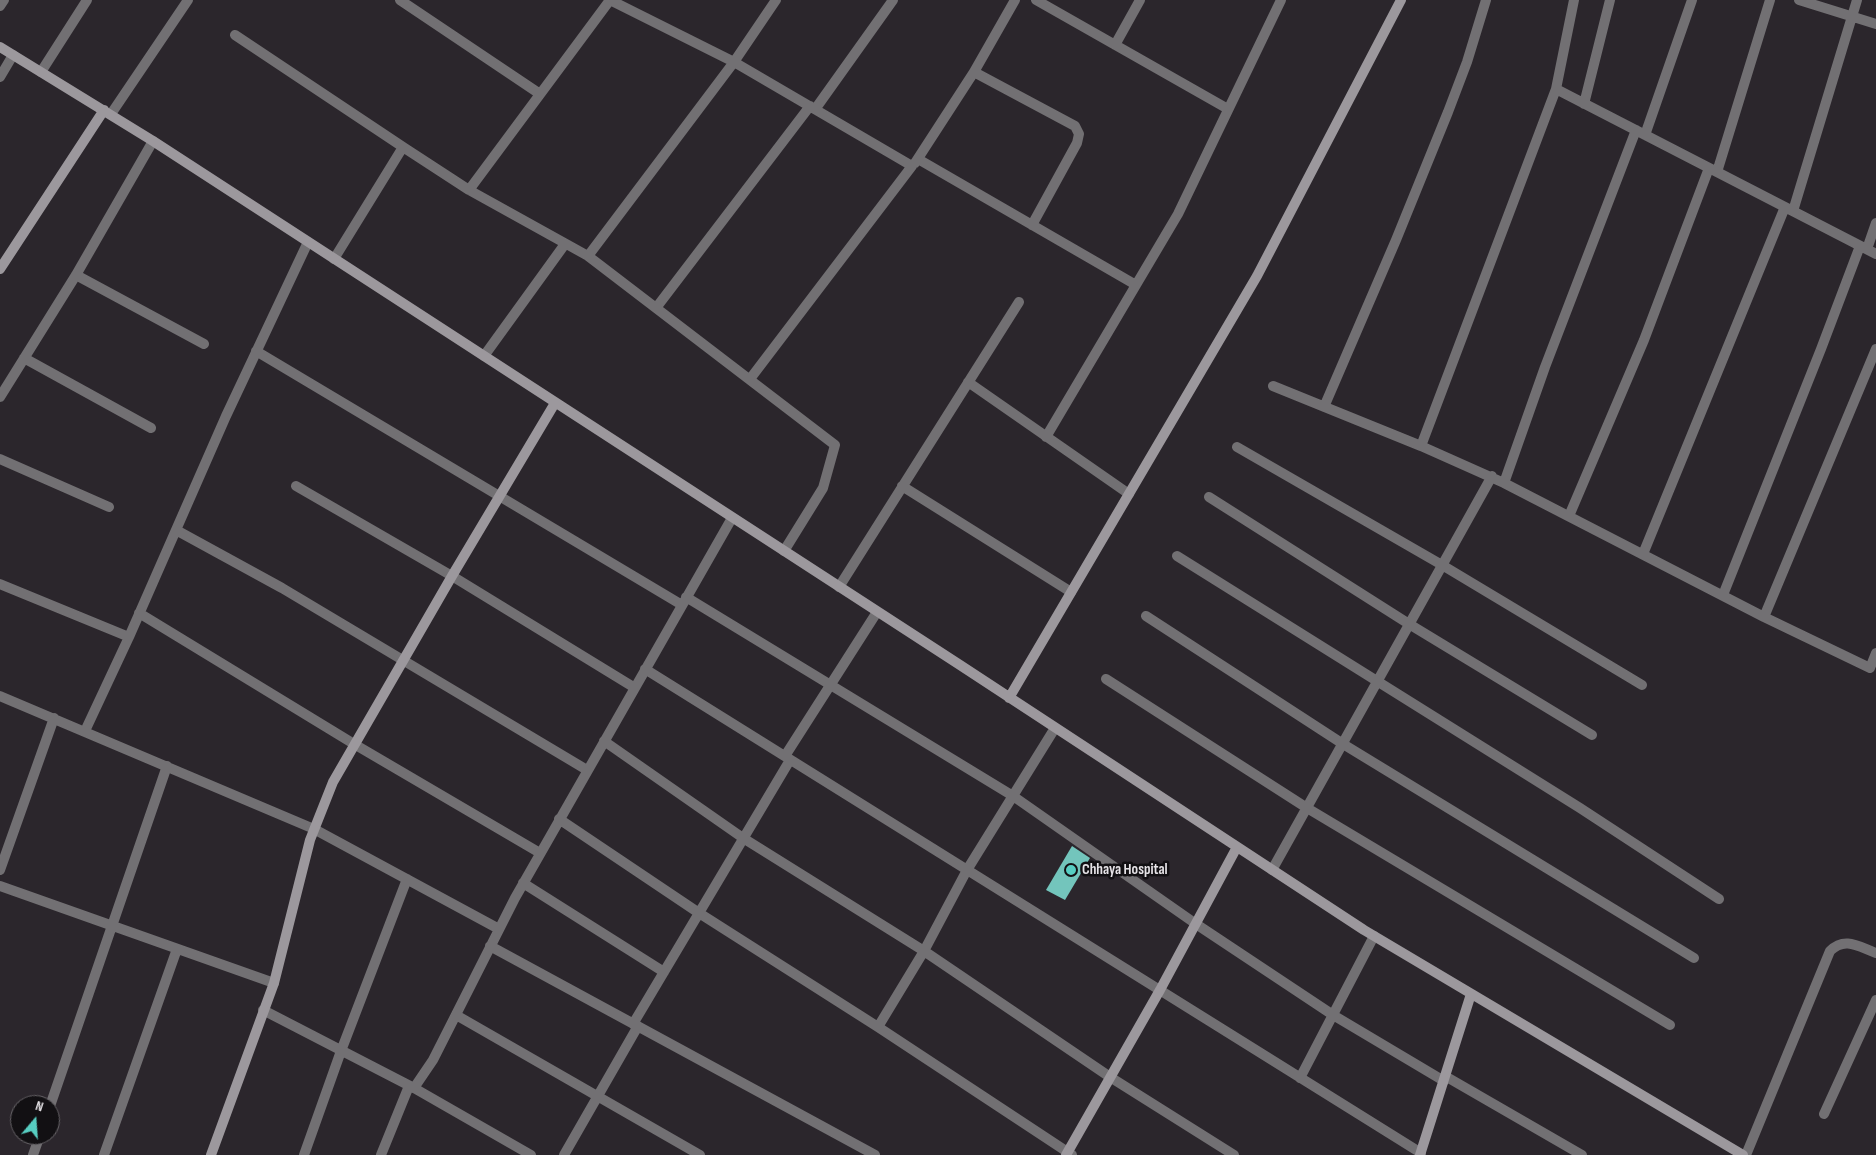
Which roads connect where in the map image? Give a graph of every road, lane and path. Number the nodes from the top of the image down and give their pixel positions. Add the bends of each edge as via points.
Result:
1 (4, 0) edge
2 (87, 0) edge
3 (188, 0) edge
4 (400, 0) edge
5 (610, 0) edge
6 (776, 0) edge
7 (893, 0) edge
8 (1015, 0) edge
9 (1036, 0) edge
10 (1140, 0) edge
11 (1281, 0) edge
12 (1401, 0) edge
13 (1486, 0) edge
14 (1574, 0) edge
15 (1610, 0) edge
16 (1692, 0) edge
17 (1770, 0) edge
18 (1857, 0) edge
19 (1805, 1) edge
20 (0, 6) edge
21 (1852, 17) junction
22 (1876, 24) edge
23 (235, 35) dead end
24 (1115, 45) junction
25 (0, 48) edge
26 (13, 55) junction
27 (734, 62) junction
28 (41, 72) junction
29 (974, 72) junction
30 (0, 77) edge
31 (1556, 89) junction
32 (540, 94) junction
33 (1584, 104) junction
34 (813, 107) junction
35 (1228, 109) junction
36 (107, 112) junction
37 (1640, 133) junction
38 (153, 142) junction
39 (403, 147) junction
40 (915, 162) junction
41 (1713, 170) junction
42 (469, 190) junction
43 (1789, 209) junction
44 (1876, 223) edge
45 (1032, 225) junction
46 (308, 242) junction
47 (565, 244) junction
48 (1868, 250) edge
49 (588, 256) junction
50 (334, 258) junction
51 (0, 269) edge
52 (76, 275) junction
53 (1136, 285) junction
54 (1019, 302) dead end
55 (656, 308) junction
56 (204, 344) dead end
57 (1876, 350) edge
58 (256, 351) junction
59 (484, 356) junction
60 (24, 358) junction
61 (750, 380) junction
62 (968, 382) junction
63 (1273, 386) dead end
64 (0, 397) edge
65 (555, 403) junction
66 (1324, 407) junction
67 (151, 428) dead end
68 (1046, 437) junction
69 (1421, 446) junction
70 (1237, 447) dead end
71 (0, 459) edge
72 (1492, 476) junction
73 (1504, 483) junction
74 (296, 486) dead end
75 (902, 486) junction
76 (1128, 494) junction
77 (499, 496) junction
78 (1208, 497) dead end
79 (109, 507) dead end
80 (1568, 516) junction
81 (732, 518) junction
82 (176, 530) junction
83 (784, 551) junction
84 (1643, 554) junction
85 (1177, 556) dead end
86 (1442, 565) junction
87 (452, 576) junction
88 (0, 584) edge
89 (839, 587) junction
90 (1071, 592) junction
91 (1723, 595) junction
92 (684, 601) junction
93 (877, 612) junction
94 (139, 613) junction
95 (1146, 616) dead end
96 (1764, 617) junction
97 (1409, 624) junction
98 (129, 637) junction
99 (1876, 653) edge
100 (402, 661) junction
101 (645, 669) junction
102 (1873, 670) edge
103 (1106, 679) dead end
104 (1377, 682) junction
105 (1642, 685) dead end
106 (830, 686) junction
107 (635, 688) junction
108 (0, 696) edge
109 (1009, 698) junction
110 (54, 718) junction
111 (1056, 728) junction
112 (86, 731) junction
113 (1592, 736) dead end
114 (604, 741) junction
115 (354, 744) junction
116 (1343, 744) junction
117 (788, 758) junction
118 (167, 766) junction
119 (587, 770) junction
120 (1012, 796) junction
121 (1306, 808) junction
122 (559, 819) junction
123 (314, 829) junction
124 (743, 838) junction
125 (1237, 847) junction
126 (540, 852) junction
127 (0, 870) edge
128 (967, 870) junction
129 (1272, 870) junction
130 (407, 879) junction
131 (523, 883) junction
132 (0, 886) edge
133 (1719, 899) dead end
134 (699, 913) junction
135 (1196, 924) junction
136 (113, 926) junction
137 (499, 929) junction
138 (1374, 936) junction
139 (490, 946) junction
140 (177, 948) junction
141 (924, 951) junction
142 (1876, 953) edge
143 (1694, 958) dead end
144 (664, 972) junction
145 (274, 983) junction
146 (1160, 990) junction
147 (1471, 994) junction
148 (1876, 1000) edge
149 (263, 1010) junction
150 (1333, 1014) junction
151 (456, 1015) junction
152 (636, 1025) junction
153 (1670, 1025) dead end
154 (878, 1027) junction
155 (341, 1050) junction
156 (1110, 1078) junction
157 (1300, 1078) junction
158 (1444, 1078) junction
159 (412, 1087) junction
160 (54, 1095) edge
161 (596, 1096) junction
162 (1824, 1114) dead end
163 (864, 1152) edge
164 (1069, 1154) edge
165 (1420, 1154) edge
166 (104, 1155) edge
167 (211, 1155) edge
168 (304, 1155) edge
169 (381, 1155) edge
170 (532, 1155) edge
171 (564, 1155) edge
172 (700, 1155) edge
173 (875, 1155) edge
174 (1234, 1155) edge
175 (1582, 1155) edge
176 (1745, 1155) edge

1 - 20 street
2 - 28 street
3 - 36 street
4 - 32 street
5 - 27 street
5 - 32 street
6 - 27 street
7 - 34 street
8 - 29 street
9 - 24 street
10 - 24 street
11 - 35 street
12 - 76 street via 1257,276
13 - 66 street via 1448,112
14 - 31 street
15 - 33 street
16 - 37 street
17 - 41 street
18 - 21 street
19 - 21 street
21 - 22 street
21 - 43 street
23 - 39 street
24 - 35 street
25 - 26 street
26 - 28 street
26 - 30 street
27 - 34 street
27 - 49 street
28 - 36 street
29 - 40 street
29 - 45 street via 1075,126 1079,134
31 - 33 street
31 - 69 street
32 - 42 street
33 - 37 street
34 - 40 street
34 - 55 street
35 - 53 street via 1178,214
36 - 38 street
36 - 51 street
37 - 41 street
37 - 73 street via 1545,367
38 - 46 street
38 - 52 street
39 - 42 street
39 - 50 street
40 - 45 street
40 - 61 street
41 - 43 street
41 - 80 street
42 - 47 street
43 - 48 street
43 - 84 street
44 - 48 street
45 - 53 street
46 - 50 street
46 - 58 street
47 - 49 street
47 - 59 street
48 - 91 street via 1821,349
49 - 55 street
50 - 59 street
52 - 56 street
52 - 60 street
53 - 68 street
54 - 62 street
55 - 61 street
57 - 96 street
58 - 77 street
58 - 82 street
59 - 65 street
60 - 64 street
60 - 67 street
61 - 83 street via 835,446 823,488
62 - 68 street
62 - 75 street
63 - 66 street
65 - 77 street
65 - 81 street
66 - 69 street
68 - 76 street
69 - 72 street
70 - 86 street
71 - 79 street
72 - 73 street
72 - 86 street
73 - 80 street
74 - 87 street
75 - 89 street
75 - 90 street
76 - 90 street
77 - 87 street
77 - 92 street
78 - 97 street
80 - 84 street
81 - 83 street
81 - 92 street
82 - 94 street
82 - 100 street via 282,588
83 - 89 street
84 - 91 street
85 - 104 street
86 - 97 street
86 - 105 street
87 - 100 street
87 - 107 street
88 - 98 street
89 - 93 street
90 - 109 street
91 - 96 street
92 - 101 street
92 - 106 street
93 - 106 street
93 - 109 street
94 - 98 street
94 - 115 street
95 - 116 street
96 - 102 street
97 - 104 street
97 - 113 street
98 - 112 street
99 - 102 street
100 - 115 street
100 - 119 street
101 - 107 street
101 - 117 street
103 - 121 street
104 - 116 street
104 - 133 street
106 - 117 street
106 - 120 street
107 - 114 street
108 - 110 street
109 - 111 street
110 - 112 street
110 - 127 street
111 - 120 street
111 - 125 street
112 - 118 street
114 - 119 street
114 - 124 street
115 - 123 street via 332,782
115 - 126 street
116 - 121 street
116 - 143 street
117 - 124 street
117 - 128 street
118 - 123 street
118 - 136 street
119 - 122 street
120 - 128 street
120 - 135 street
121 - 129 street
121 - 153 street
122 - 126 street
122 - 134 street
123 - 130 street
123 - 145 street
124 - 134 street
124 - 141 street
125 - 129 street
125 - 135 street
126 - 131 street
128 - 141 street
128 - 146 street
129 - 138 street
130 - 137 street
130 - 155 street
131 - 137 street
131 - 144 street
132 - 136 street
134 - 144 street
134 - 154 street
135 - 146 street
135 - 150 street
136 - 140 street
136 - 160 street
137 - 139 street
138 - 147 street
138 - 150 street
139 - 151 street
139 - 152 street
140 - 145 street
140 - 166 street
141 - 154 street
141 - 156 street
142 - 176 street via 1847,943 1830,951
144 - 152 street
145 - 149 street
146 - 156 street
146 - 157 street
147 - 158 street
147 - 176 street
148 - 162 street
149 - 155 street
149 - 167 street
150 - 157 street
150 - 158 street
151 - 159 street via 433,1060
151 - 161 street
152 - 161 street
152 - 163 street
154 - 164 street
155 - 159 street
155 - 168 street
156 - 164 street
156 - 174 street
157 - 165 street
158 - 165 street
158 - 175 street
159 - 169 street
159 - 170 street
161 - 171 street
161 - 172 street
163 - 173 street

